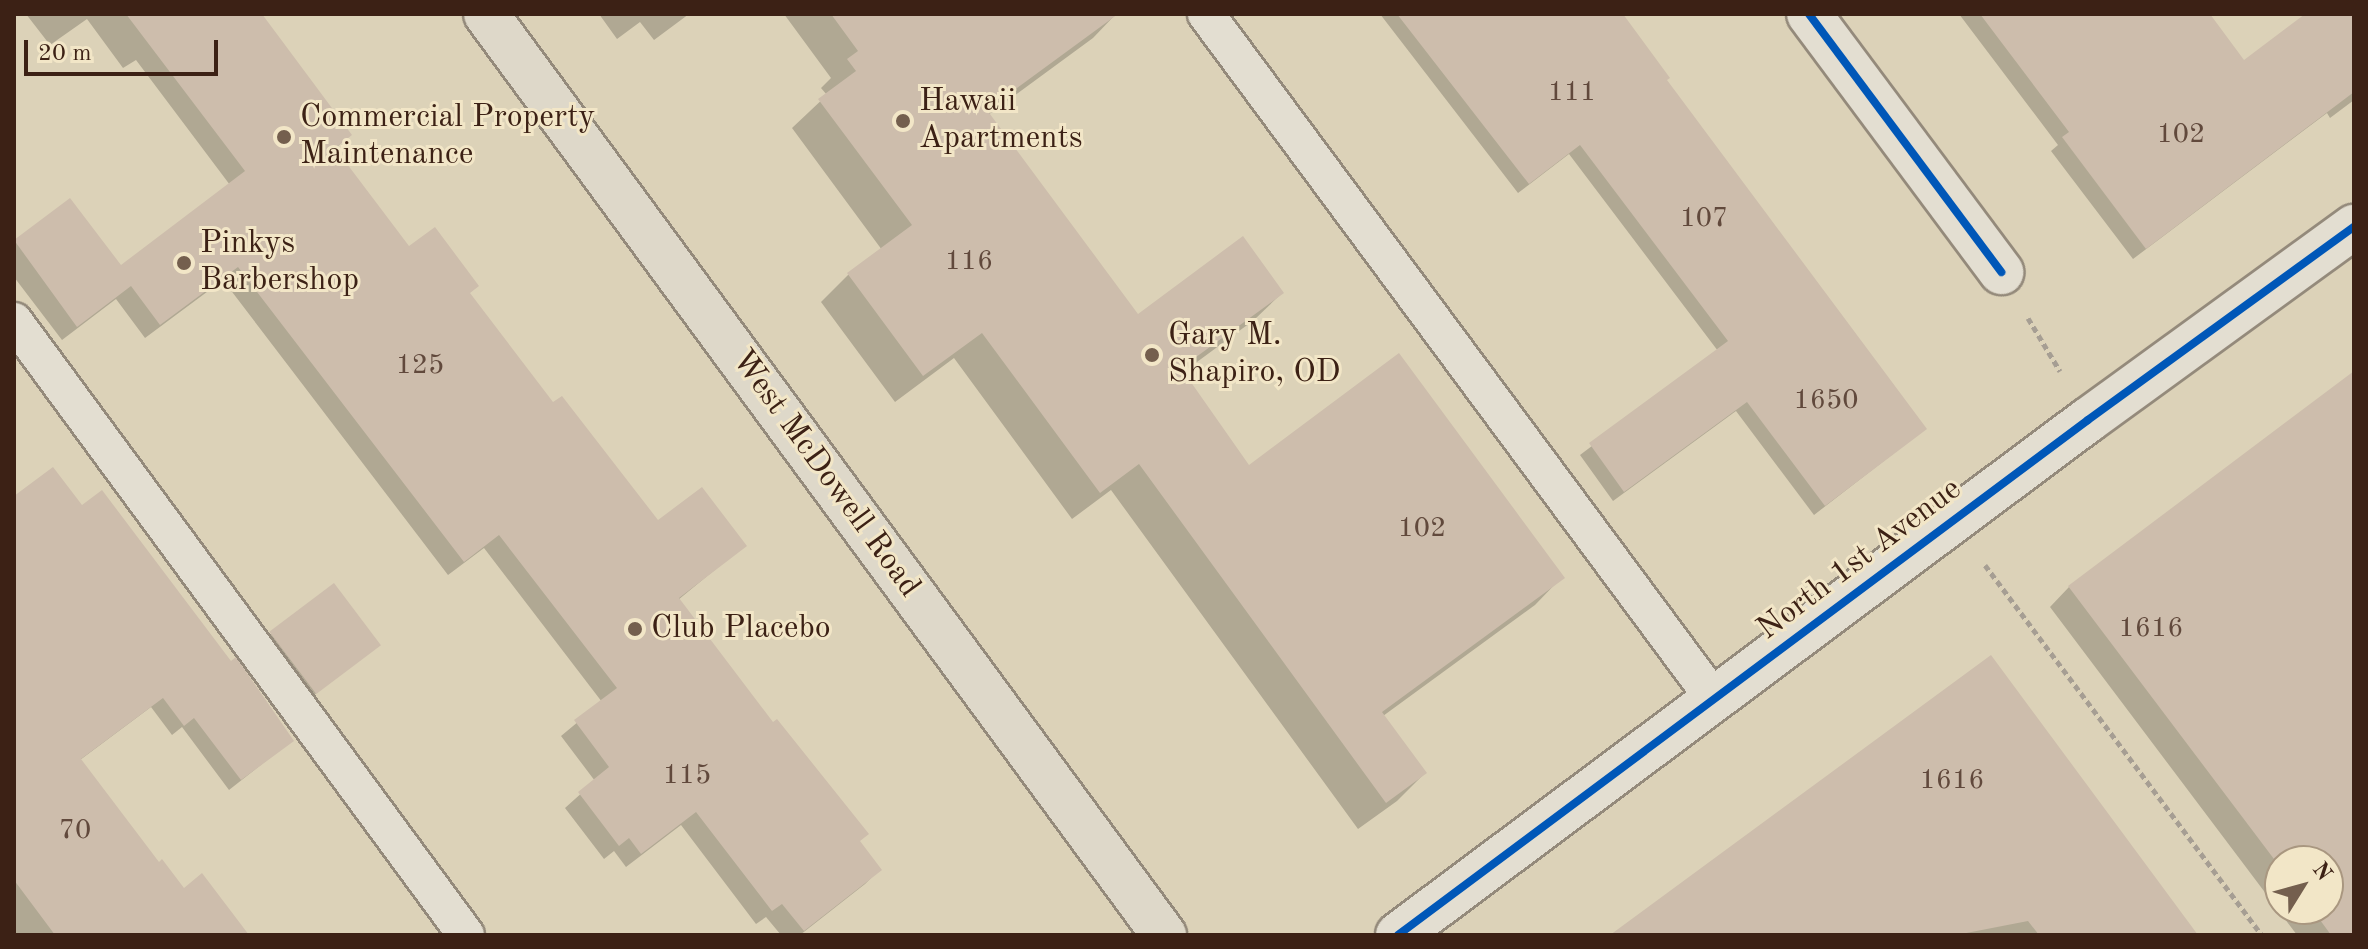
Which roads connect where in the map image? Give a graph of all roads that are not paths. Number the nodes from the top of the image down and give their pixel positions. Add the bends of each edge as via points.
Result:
1 (486, 14) edge
2 (1206, 14) edge
3 (1809, 14) edge
4 (2354, 227) edge
5 (2001, 272) road end
6 (14, 321) edge
7 (1714, 699) junction
8 (466, 935) edge
9 (1164, 935) edge
10 (1398, 935) edge

1 - 9 main road, West McDowell Road
2 - 7 lane
3 - 5 street
4 - 7 street, North 1st Avenue
6 - 8 lane
7 - 10 street, North 1st Avenue

